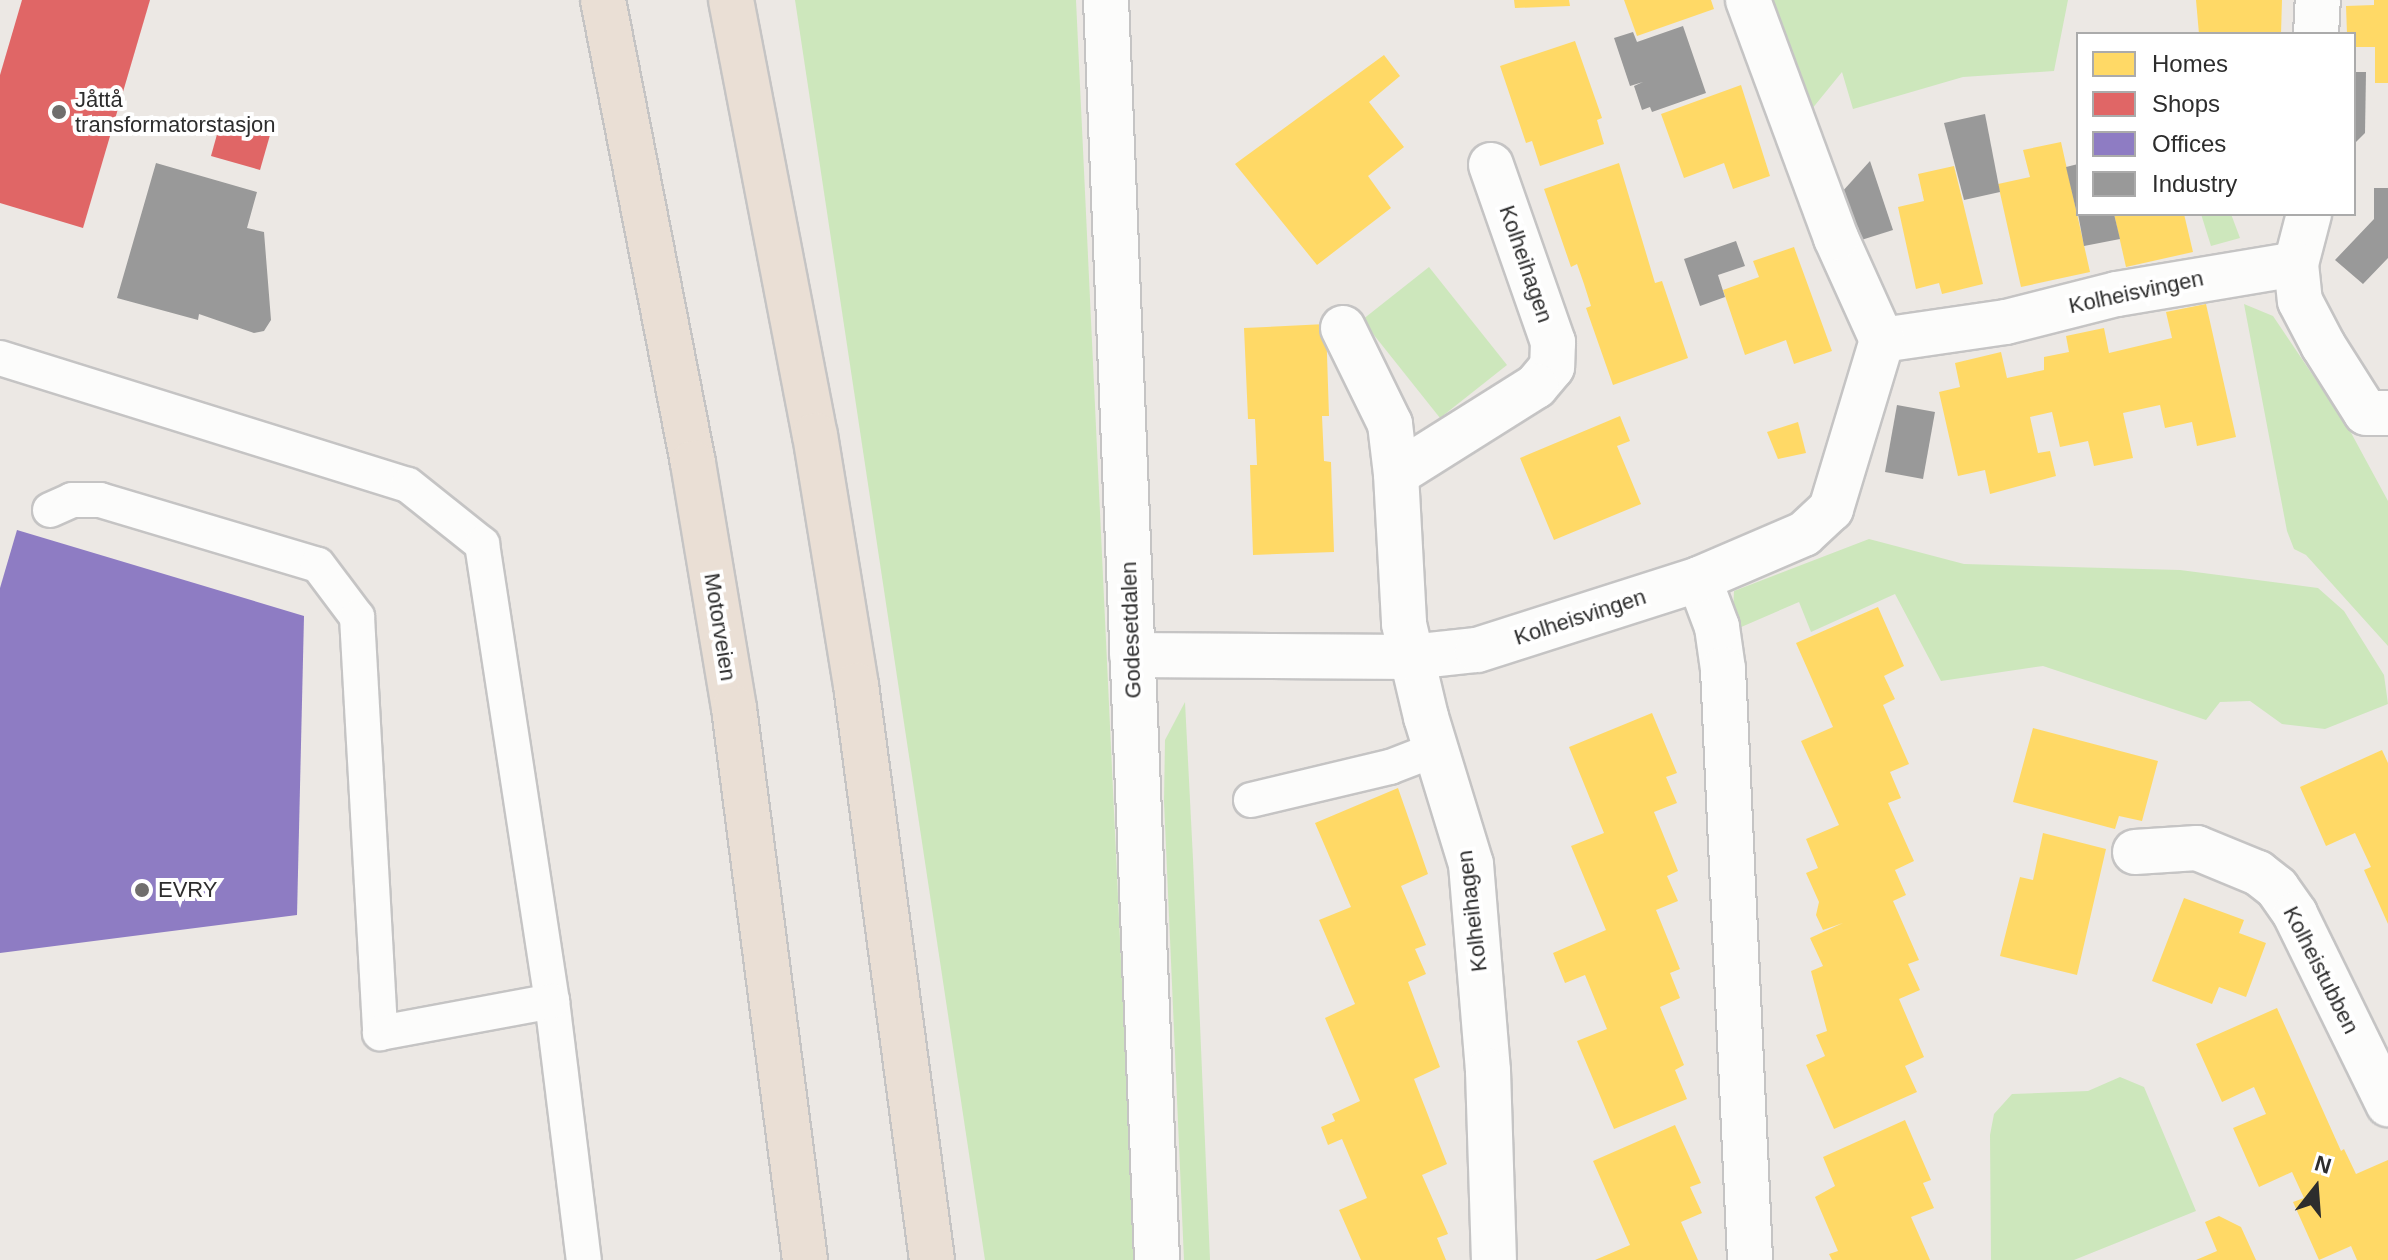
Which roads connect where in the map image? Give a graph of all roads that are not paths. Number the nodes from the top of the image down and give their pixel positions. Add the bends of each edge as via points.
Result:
1 (603, 0) edge
2 (731, 0) edge
3 (1106, 0) edge
4 (1748, 0) edge
5 (2318, 0) edge
6 (2316, 32) edge
7 (1491, 165) dead end
8 (2308, 216) edge
9 (2296, 264) junction
10 (1343, 328) dead end
11 (1882, 340) junction
12 (0, 358) edge
13 (2388, 413) edge
14 (1396, 474) junction
15 (50, 510) dead end
16 (1699, 579) junction
17 (1132, 655) junction
18 (1411, 657) junction
19 (1439, 748) junction
20 (1251, 800) dead end
21 (2135, 852) dead end
22 (552, 1001) junction
23 (2388, 1104) edge
24 (584, 1260) edge
25 (805, 1260) edge
26 (932, 1260) edge
27 (1157, 1260) edge
28 (1494, 1260) edge
29 (1750, 1260) edge

1 - 25 highway, Motorveien via 693,463 731,693
2 - 26 highway via 815,435 856,685
3 - 17 street, Godesetdalen
4 - 11 street via 1836,238
5 - 6 street
7 - 14 street, Kolheihagen via 1553,342 1552,367 1536,386
8 - 9 street
9 - 11 street, Kolheisvingen via 2117,294 2006,322
9 - 13 street via 2300,301 2323,345 2366,413
10 - 14 street, Kolheihagen via 1390,424
11 - 16 street, Kolheisvingen via 1831,509 1804,534
12 - 22 lane via 408,485 482,544
14 - 18 street, Kolheihagen
15 - 22 lane via 72,500 100,500 318,565 357,617 380,1033
16 - 18 street, Kolheisvingen via 1477,650
16 - 29 street via 1717,627 1723,669
17 - 18 street, Kolheisvingen
17 - 27 street, Godesetdalen
18 - 19 street, Kolheihagen
19 - 20 lane via 1390,767
19 - 28 street, Kolheihagen via 1471,864 1488,1071
21 - 23 street, Kolheistubben via 2197,848 2258,873 2277,888 2295,914
22 - 24 lane

